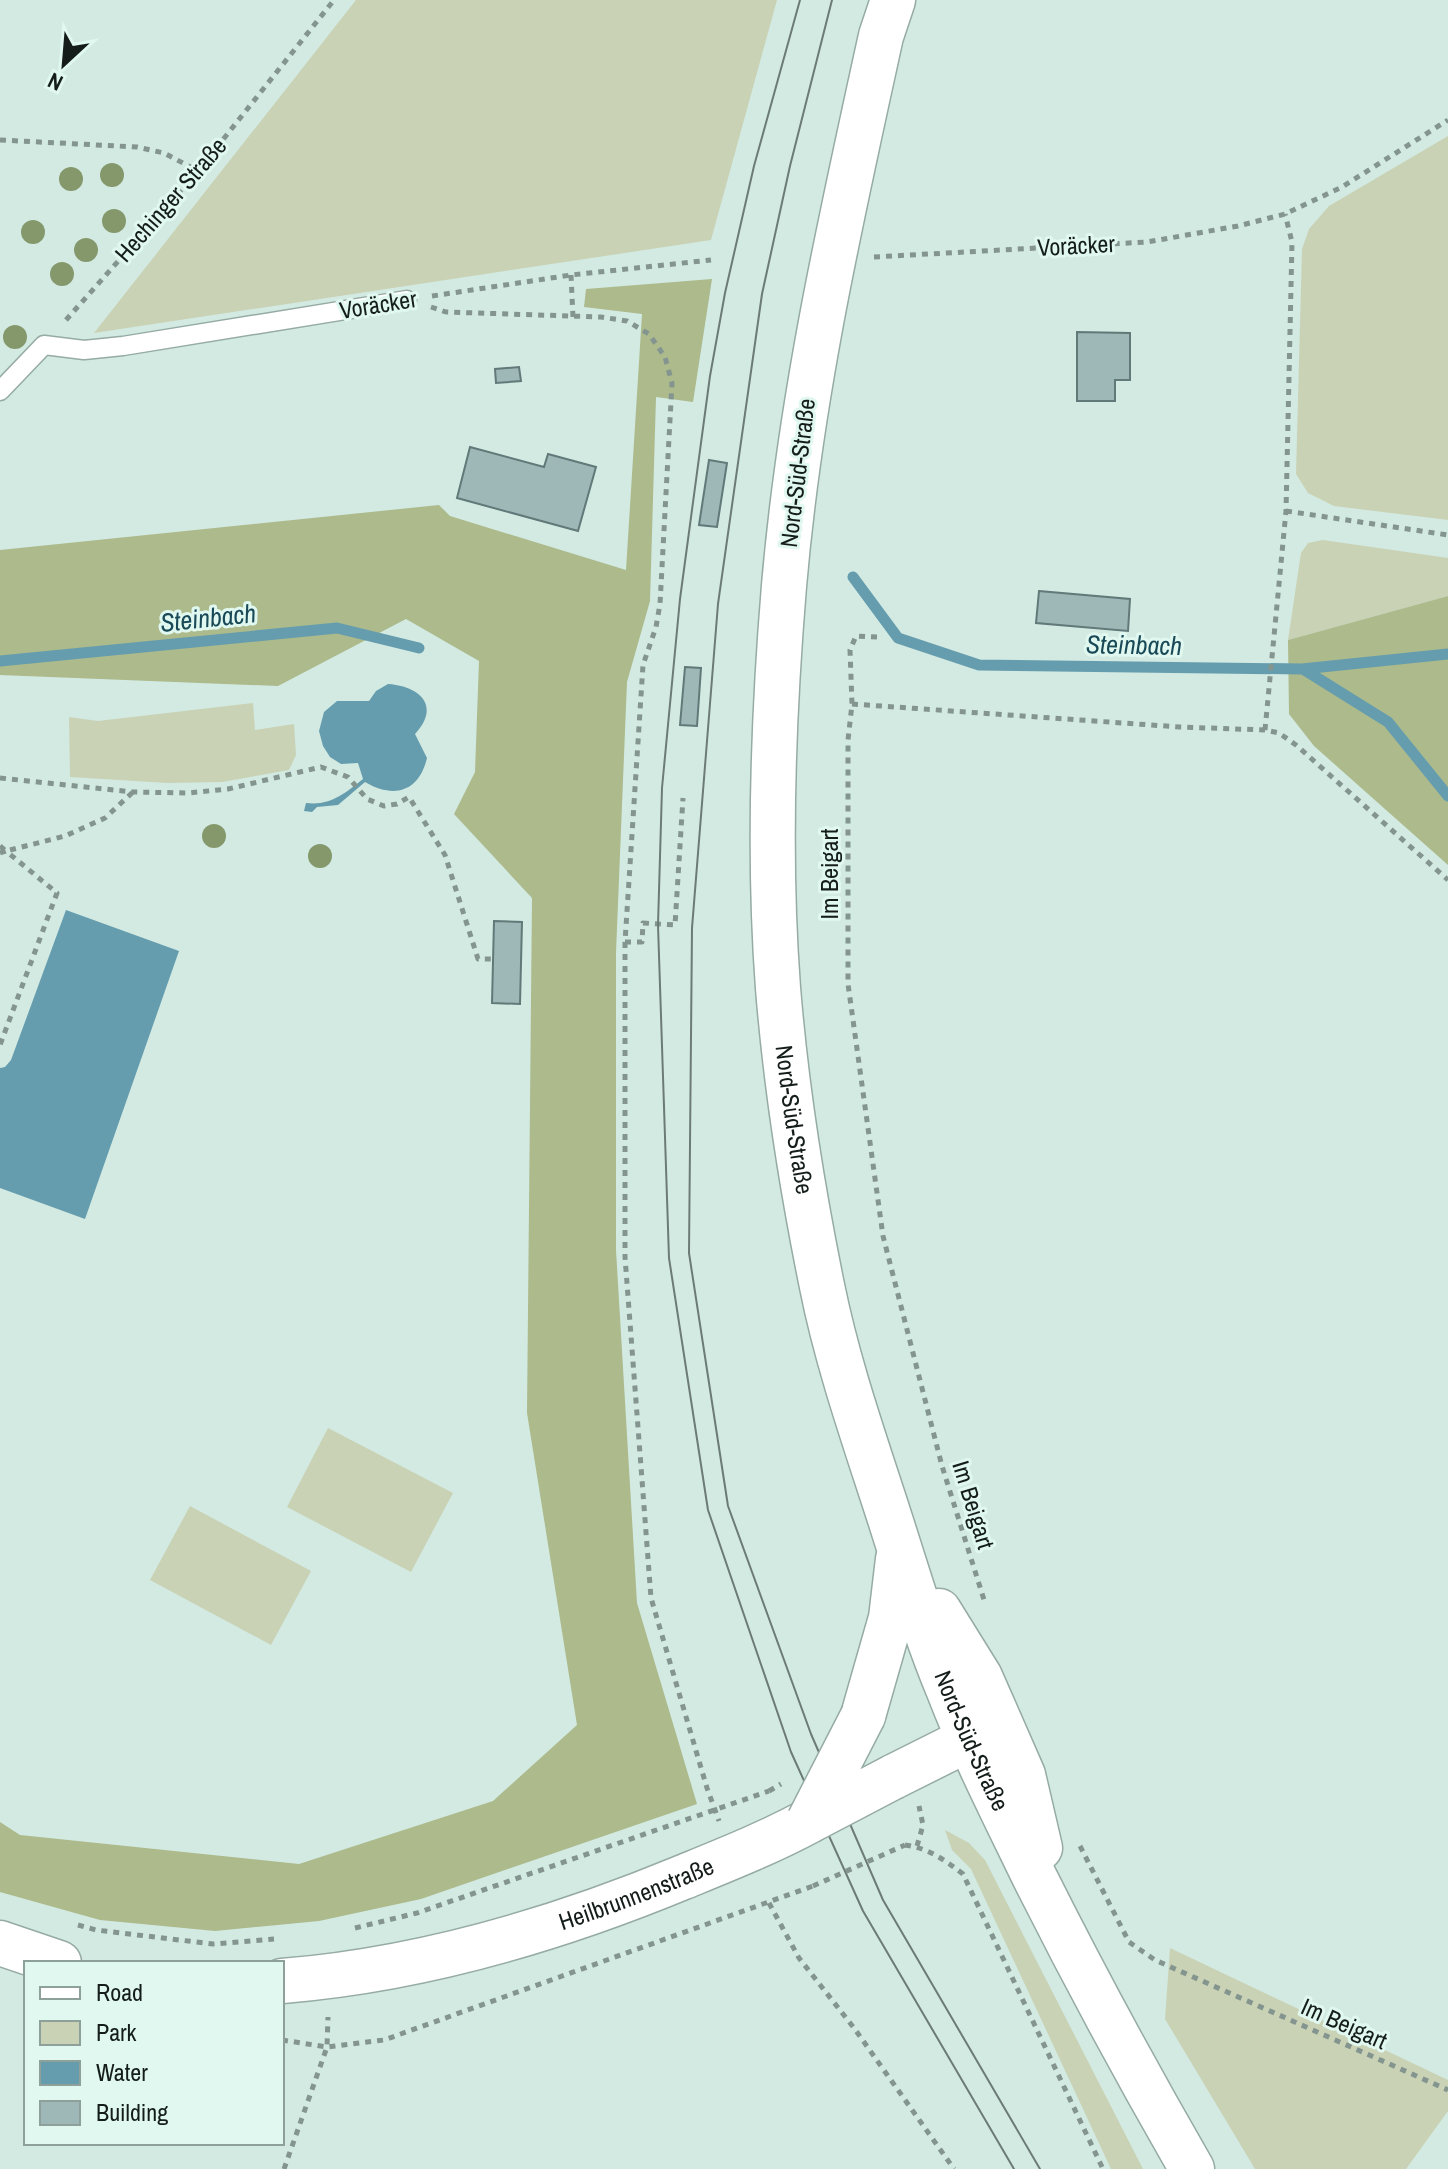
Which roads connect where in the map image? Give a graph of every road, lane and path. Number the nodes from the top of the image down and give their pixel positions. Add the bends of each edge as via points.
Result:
1 (334, 0) edge
2 (893, 0) edge
3 (1448, 120) edge
4 (0, 140) edge
5 (198, 171) junction
6 (1285, 214) junction
7 (865, 258) dead end
8 (711, 260) dead end
9 (571, 275) junction
10 (407, 300) junction
11 (573, 317) junction
12 (44, 345) junction
13 (0, 391) edge
14 (1286, 511) junction
15 (1448, 535) edge
16 (877, 637) dead end
17 (852, 704) junction
18 (1265, 730) junction
19 (0, 778) edge
20 (133, 792) junction
21 (683, 798) dead end
22 (2, 850) edge
23 (1448, 880) edge
24 (625, 942) junction
25 (493, 959) dead end
26 (0, 1045) edge
27 (899, 1548) junction
28 (986, 1607) dead end
29 (969, 1739) junction
30 (769, 1791) dead end
31 (714, 1809) junction
32 (797, 1827) junction
33 (1074, 1834) dead end
34 (736, 1856) junction
35 (769, 1903) junction
36 (1057, 1921) junction
37 (347, 1930) dead end
38 (289, 1938) dead end
39 (64, 1942) edge
40 (0, 1943) edge
41 (284, 1981) edge
42 (284, 2040) edge
43 (327, 2047) junction
44 (1448, 2090) edge
45 (284, 2169) edge
46 (954, 2169) edge
47 (1103, 2169) edge
48 (1192, 2169) edge

1 - 5 path, Hechinger Straße
2 - 27 main road, Nord-Süd-Straße via 824,299 798,460 775,725 774,884 789,1088 822,1289
3 - 6 path, Voräcker via 1342,187
4 - 5 path via 137,147 164,153
5 - 12 path, Hechinger Straße
6 - 7 path, Voräcker via 1147,242
6 - 14 path via 1292,242
8 - 9 path, Voräcker
9 - 10 path, Voräcker
9 - 11 path
10 - 11 path via 446,312
10 - 12 lane, Voräcker via 123,346 84,350
11 - 24 path via 627,321 649,334 665,357 672,383 660,604 643,665
12 - 13 lane
14 - 15 path
14 - 18 path
16 - 17 path, Im Beigart via 856,636 850,650
17 - 18 path
17 - 28 path, Im Beigart via 848,984 883,1236 942,1466
18 - 23 path via 1296,745
19 - 20 path
20 - 22 path via 105,818 65,836
20 - 25 path via 228,789 321,767 348,777 367,799 384,806 409,797 445,855 478,959
21 - 24 path via 675,925 643,923 642,942
22 - 26 path via 57,893
24 - 31 path via 625,1257 651,1598
27 - 29 main road, Nord-Süd-Straße
27 - 32 main road, bridge via 891,1618 863,1716
27 - 36 main road via 980,1677 1023,1775
29 - 32 main road, Heilbrunnenstraße, bridge
29 - 36 main road, Nord-Süd-Straße
30 - 31 path
31 - 34 path
31 - 37 path via 417,1913
32 - 34 main road, Heilbrunnenstraße
33 - 44 path, Im Beigart via 1129,1942 1155,1960
34 - 41 main road, Heilbrunnenstraße via 599,1912 534,1931 330,1978
35 - 43 path via 384,2040
35 - 46 path via 799,1958
35 - 47 path, bridge via 905,1845 940,1857 963,1874
36 - 48 main road, Nord-Süd-Straße
38 - 39 path via 213,1944 96,1930
39 - 40 main road
42 - 43 path
43 - 45 path

